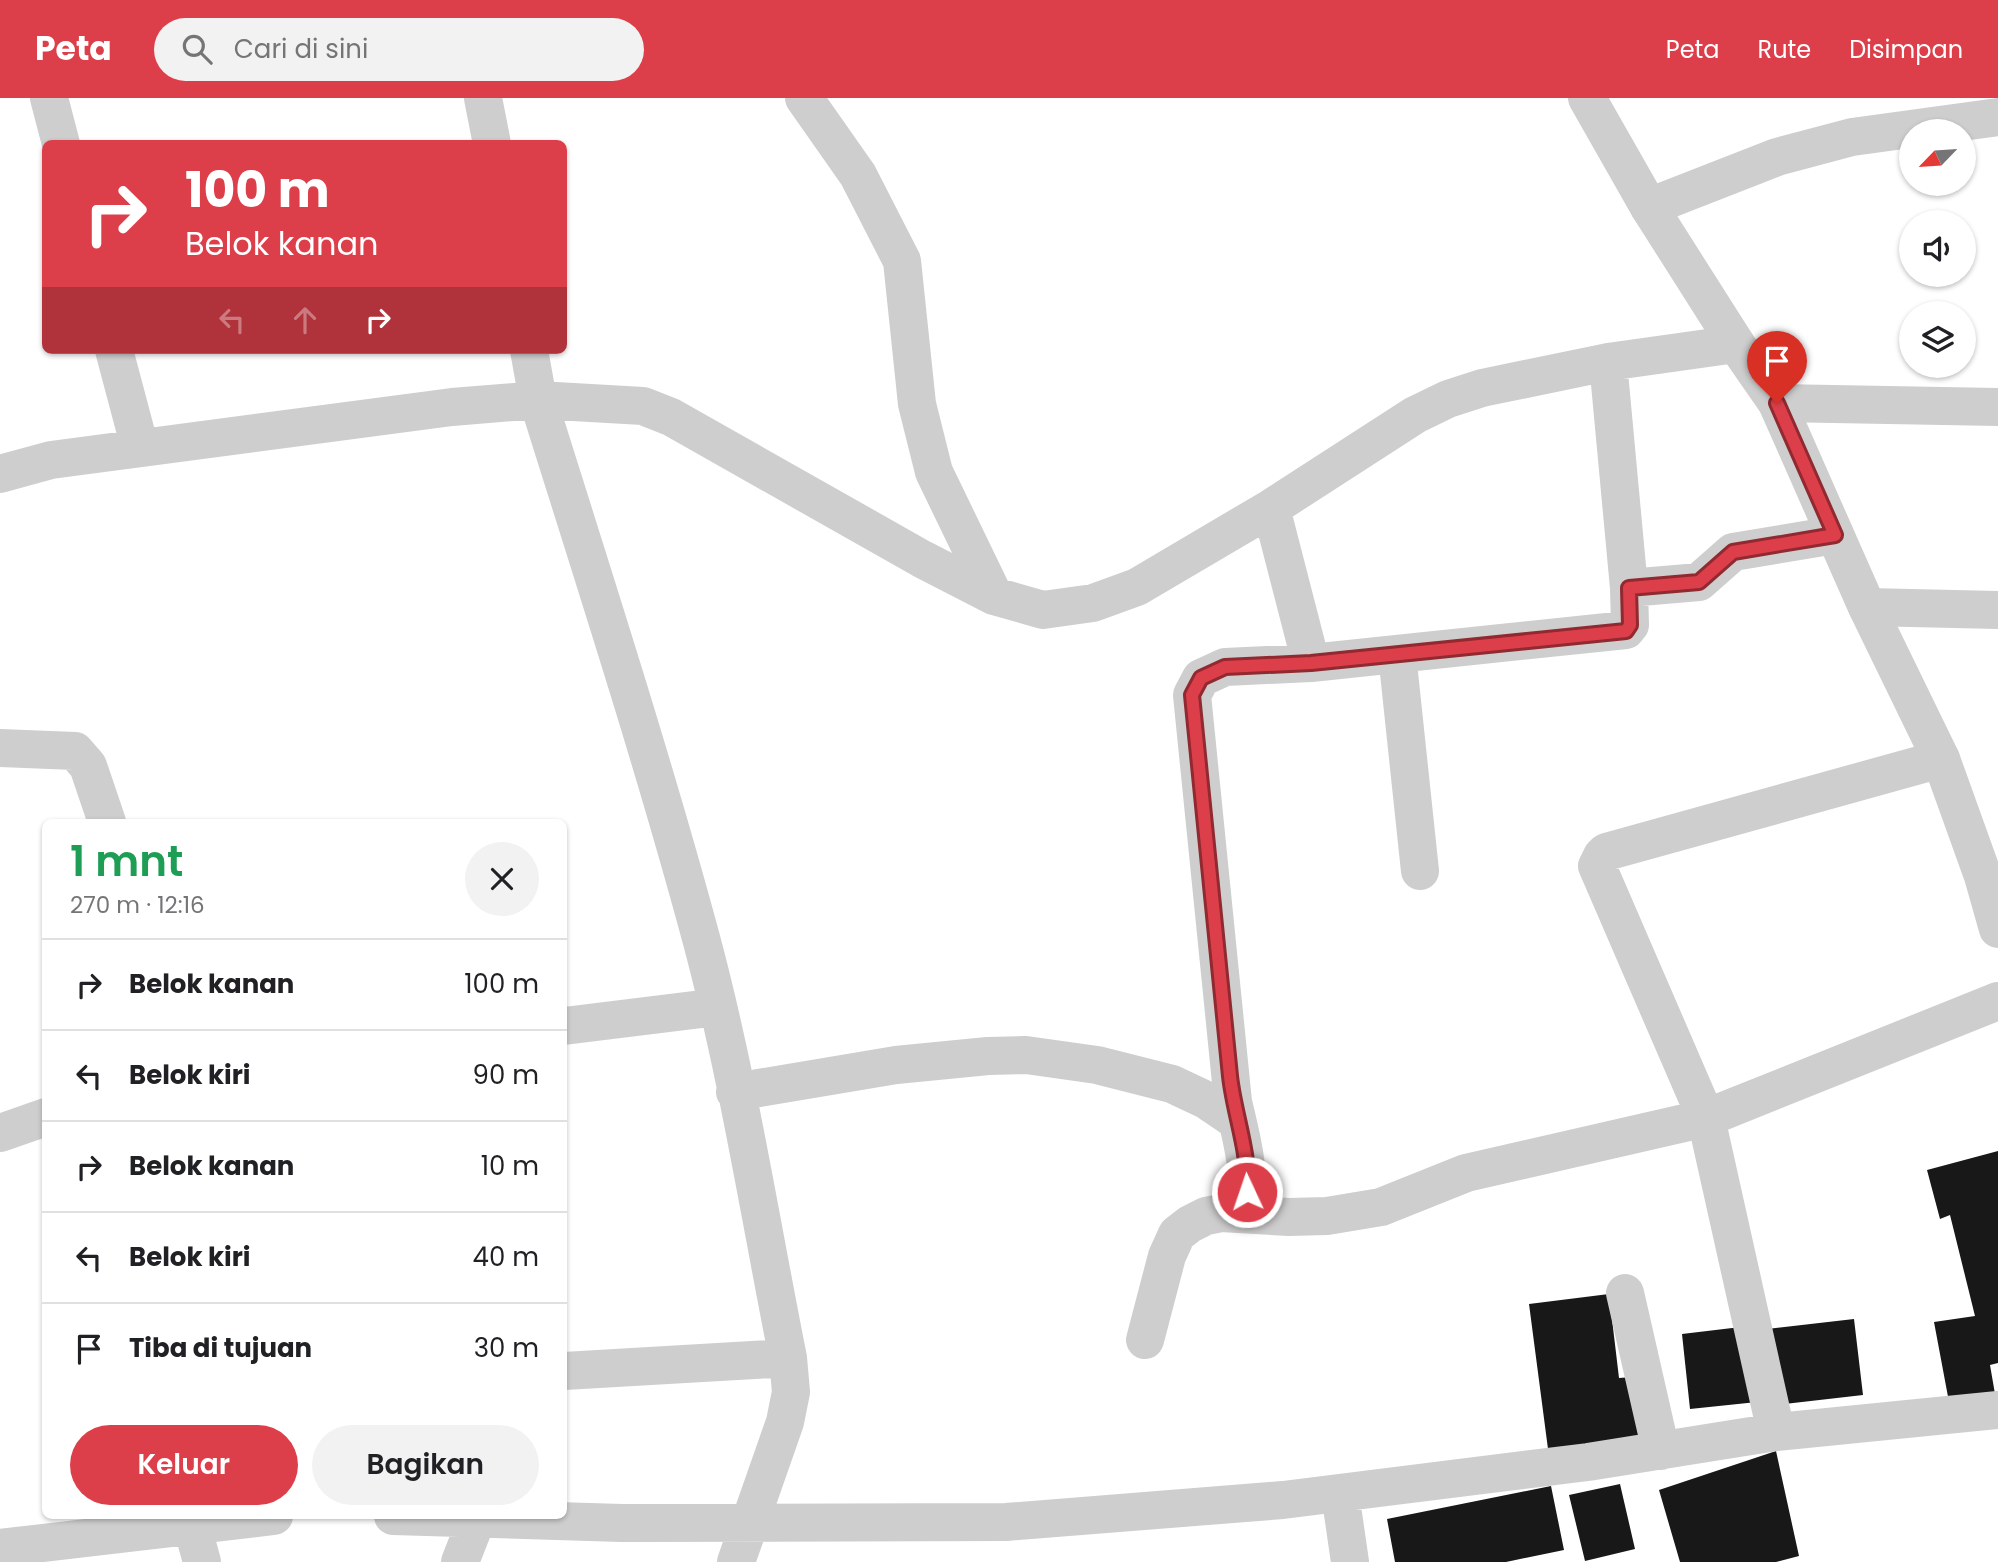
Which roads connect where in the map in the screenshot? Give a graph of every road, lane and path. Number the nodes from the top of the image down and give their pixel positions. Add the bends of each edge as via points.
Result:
1 (49, 98) edge
2 (483, 98) edge
3 (804, 98) edge
4 (1587, 98) edge
5 (1998, 117) edge
6 (60, 140) edge
7 (491, 140) edge
8 (1649, 207) junction
9 (1736, 344) junction
10 (115, 354) edge
11 (530, 354) edge
12 (1608, 362) junction
13 (538, 400) junction
14 (1777, 403) junction
15 (1998, 407) edge
16 (139, 448) junction
17 (0, 474) edge
18 (1271, 508) junction
19 (1835, 535) junction
20 (1629, 588) junction
21 (994, 596) junction
22 (1867, 607) junction
23 (1998, 610) edge
24 (1397, 654) junction
25 (1311, 663) junction
26 (0, 748) edge
27 (1941, 759) junction
28 (106, 819) edge
29 (1420, 872) dead end
30 (1998, 929) edge
31 (1998, 1001) edge
32 (718, 1007) junction
33 (567, 1026) edge
34 (735, 1092) junction
35 (42, 1118) edge
36 (1706, 1118) junction
37 (1237, 1121) junction
38 (0, 1133) edge
39 (1244, 1213) junction
40 (1625, 1293) dead end
41 (1145, 1340) dead end
42 (788, 1358) junction
43 (567, 1371) edge
44 (1998, 1410) edge
45 (1776, 1432) junction
46 (1661, 1451) junction
47 (1340, 1493) junction
48 (247, 1519) edge
49 (477, 1519) edge
50 (526, 1519) edge
51 (750, 1524) junction
52 (192, 1525) junction
53 (0, 1548) edge
54 (202, 1562) edge
55 (460, 1562) edge
56 (736, 1562) edge
57 (1350, 1562) edge

1 - 6 street
2 - 7 street
3 - 21 street via 858,175 902,261 917,404 934,472
4 - 8 street
5 - 8 street via 1852,137 1777,157
8 - 9 street
9 - 12 street
9 - 14 street
10 - 16 street
11 - 13 street
12 - 18 street via 1448,399 1415,415
12 - 20 street
13 - 16 street
13 - 21 street via 643,406 671,417
13 - 32 street via 650,759
14 - 15 street
14 - 19 street
16 - 17 street via 51,460
18 - 21 street via 1137,587 1093,603 1043,610
18 - 25 street
19 - 20 street via 1733,552 1699,582
19 - 22 street
20 - 24 street via 1630,625 1626,631
22 - 23 street
22 - 27 street
24 - 25 street
24 - 29 street
25 - 37 street via 1225,667 1201,678 1192,695
26 - 28 street via 75,751 88,766
27 - 30 street
27 - 36 street via 1602,856 1599,874
31 - 36 street
32 - 33 street
32 - 34 street
34 - 37 street via 896,1065 1026,1055 1097,1065 1172,1084
34 - 42 street
35 - 38 street
36 - 39 street via 1466,1173 1357,1213 1289,1217
36 - 45 street
37 - 39 street via 1248,1178
39 - 41 street via 1206,1216 1177,1234
40 - 46 street
42 - 43 street
42 - 51 street via 791,1392 785,1423
44 - 45 street
45 - 46 street
46 - 47 street
47 - 51 street via 1006,1522
47 - 57 street
48 - 52 street
49 - 55 street
50 - 51 street
51 - 56 street
52 - 53 street
52 - 54 street

